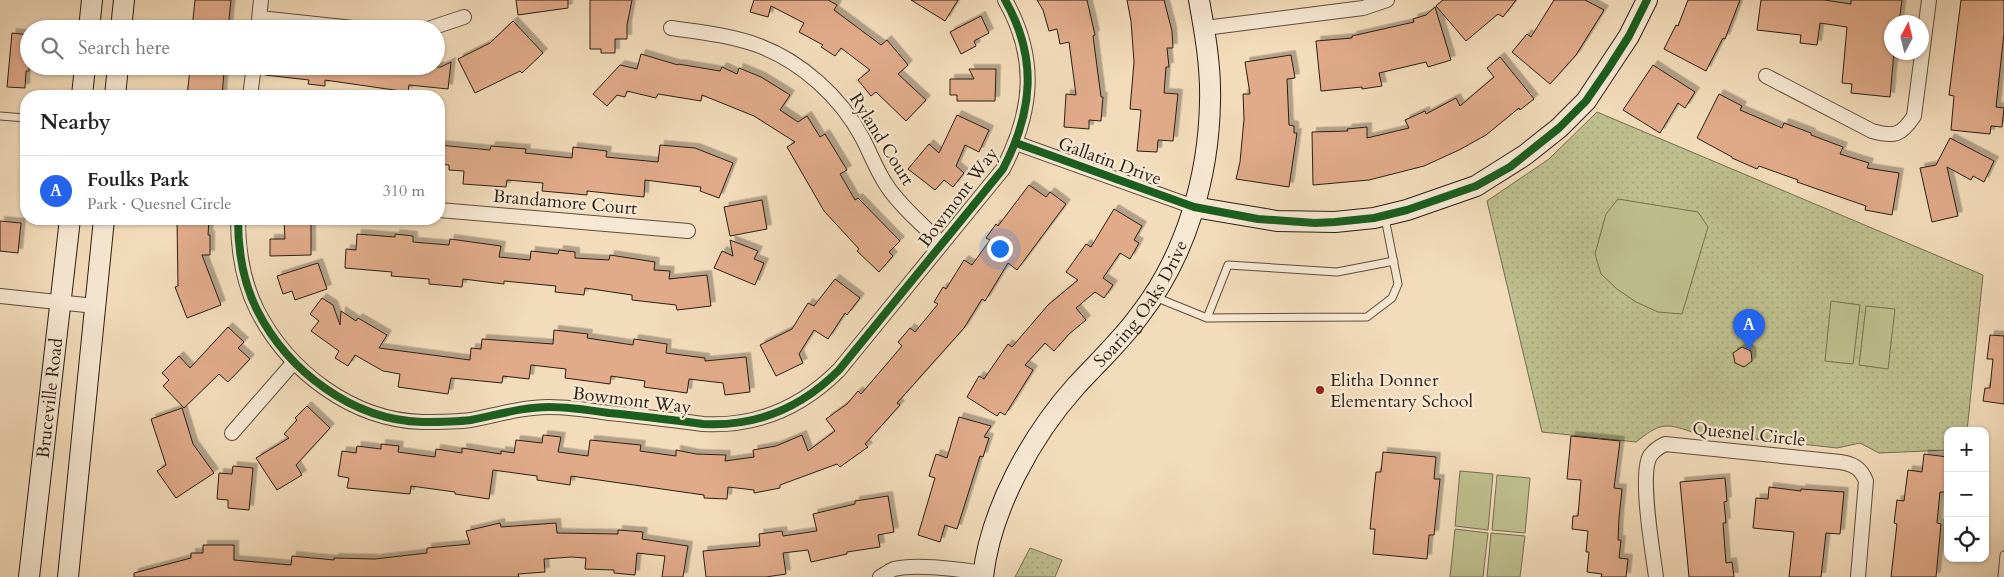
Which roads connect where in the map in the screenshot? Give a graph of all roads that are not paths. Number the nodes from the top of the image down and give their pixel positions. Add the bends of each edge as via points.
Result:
1 (92, 0) edge
2 (124, 0) edge
3 (261, 0) edge
4 (1005, 0) edge
5 (1199, 0) edge
6 (1387, 0) edge
7 (1647, 0) edge
8 (1929, 0) edge
9 (464, 17) dead end
10 (90, 20) edge
11 (122, 20) edge
12 (259, 20) edge
13 (445, 23) edge
14 (671, 28) dead end
15 (1205, 28) junction
16 (84, 75) edge
17 (117, 75) edge
18 (253, 75) edge
19 (1766, 76) dead end
20 (83, 90) edge
21 (116, 90) edge
22 (251, 90) edge
23 (0, 116) edge
24 (20, 118) edge
25 (1016, 143) junction
26 (1194, 207) junction
27 (445, 211) edge
28 (1384, 216) junction
29 (69, 225) edge
30 (103, 225) edge
31 (238, 225) edge
32 (688, 231) dead end
33 (942, 244) junction
34 (1394, 261) junction
35 (0, 296) edge
36 (1153, 296) junction
37 (62, 301) junction
38 (95, 306) junction
39 (1207, 318) junction
40 (294, 362) junction
41 (232, 433) dead end
42 (2004, 555) edge
43 (984, 575) edge
44 (30, 577) edge
45 (68, 577) edge
46 (880, 577) edge
47 (1656, 577) edge
48 (1858, 577) edge
49 (2002, 577) edge

1 - 10 street
2 - 11 street
3 - 12 street
4 - 25 street, Bowmont Way via 1020,30 1027,66 1028,86
5 - 15 street, Soaring Oaks Drive
6 - 15 street via 1363,8
7 - 28 street via 1629,36 1586,101 1559,128 1510,167 1476,186
8 - 19 street via 1914,116 1906,129 1896,134 1872,131
9 - 13 street
14 - 33 street, Ryland Court via 741,40 775,53 805,71 848,116 878,172 900,202
15 - 26 street, Soaring Oaks Drive via 1209,62 1208,140
16 - 20 street
17 - 21 street
18 - 22 street
23 - 24 lane
25 - 26 street, Gallatin Drive
25 - 33 street, Bowmont Way via 1003,169
26 - 28 street via 1258,219 1306,223
26 - 36 street, Soaring Oaks Drive via 1180,245
27 - 32 street, Brandamore Court
28 - 34 lane
29 - 37 street, Bruceville Road
30 - 38 street, Bruceville Road
31 - 40 street, Bowmont Way via 241,261 250,294 276,340
33 - 40 street, Bowmont Way via 825,383 794,405 750,420 722,425 703,424 548,407 454,422 411,421 353,404 322,386
34 - 39 lane via 1337,272 1228,265
34 - 39 lane via 1398,284 1392,298 1367,317
35 - 37 street
36 - 39 lane
36 - 43 street, Soaring Oaks Drive via 1116,345 1051,416 1030,448 996,523
37 - 38 street
37 - 44 street, Bruceville Road
38 - 45 street, Bruceville Road
40 - 41 street
42 - 49 lane
43 - 46 street via 952,568 918,568 894,570
47 - 48 street, Quesnel Circle via 1646,492 1647,474 1649,457 1665,444 1850,463 1860,469 1866,480

